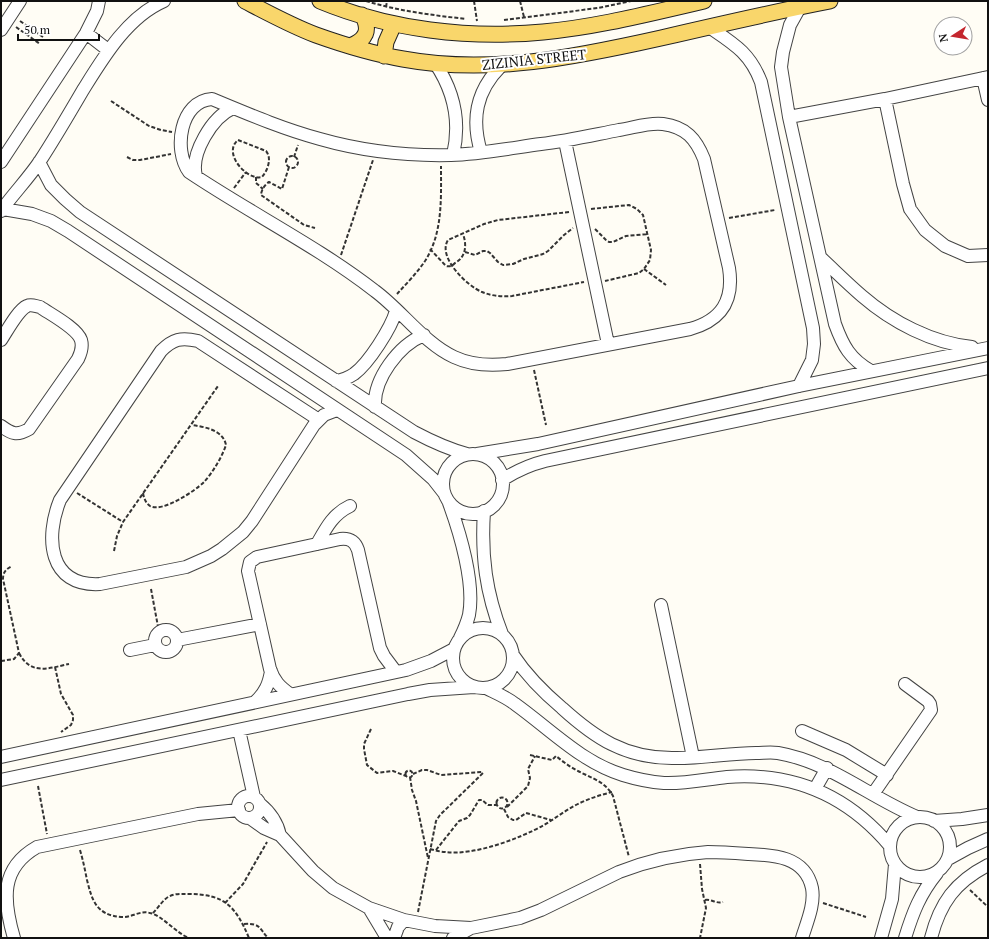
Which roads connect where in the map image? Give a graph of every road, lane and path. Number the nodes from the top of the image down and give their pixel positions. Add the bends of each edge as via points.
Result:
1 (20, 1) edge
2 (99, 1) edge
3 (164, 1) edge
4 (245, 1) edge
5 (320, 1) edge
6 (387, 1) edge
7 (474, 1) edge
8 (520, 1) edge
9 (631, 1) edge
10 (704, 1) edge
11 (830, 1) edge
12 (800, 7) junction
13 (364, 8) edge
14 (386, 8) junction
15 (524, 18) junction
16 (469, 20) dead end
17 (502, 20) dead end
18 (6, 21) edge
19 (482, 21) dead end
20 (394, 24) junction
21 (709, 27) junction
22 (86, 33) junction
23 (43, 37) dead end
24 (40, 44) dead end
25 (350, 46) junction
26 (108, 50) junction
27 (384, 56) junction
28 (435, 63) junction
29 (501, 66) junction
30 (986, 77) edge
31 (885, 99) junction
32 (988, 100) edge
33 (111, 101) dead end
34 (233, 108) junction
35 (790, 117) junction
36 (181, 133) junction
37 (565, 141) junction
38 (377, 150) junction
39 (180, 152) junction
40 (481, 152) junction
41 (441, 155) junction
42 (453, 155) junction
43 (127, 157) dead end
44 (1, 162) edge
45 (39, 162) junction
46 (289, 167) junction
47 (246, 172) junction
48 (196, 176) junction
49 (256, 177) junction
50 (263, 189) junction
51 (229, 197) junction
52 (2, 210) edge
53 (775, 210) dead end
54 (582, 220) junction
55 (718, 220) junction
56 (315, 228) dead end
57 (463, 234) junction
58 (648, 234) junction
59 (430, 249) junction
60 (465, 252) junction
61 (988, 255) edge
62 (821, 258) junction
63 (338, 265) junction
64 (452, 265) junction
65 (644, 269) junction
66 (595, 281) junction
67 (666, 285) dead end
68 (393, 307) junction
69 (424, 335) junction
70 (1, 340) edge
71 (608, 344) junction
72 (986, 348) edge
73 (532, 359) junction
74 (988, 368) edge
75 (871, 372) junction
76 (336, 381) junction
77 (218, 386) dead end
78 (800, 386) junction
79 (315, 395) junction
80 (375, 406) junction
81 (338, 410) junction
82 (315, 422) junction
83 (192, 424) junction
84 (546, 425) dead end
85 (1, 426) edge
86 (472, 454) junction
87 (502, 480) junction
88 (68, 488) junction
89 (143, 494) junction
90 (447, 498) junction
91 (350, 506) dead end
92 (484, 511) junction
93 (123, 522) junction
94 (317, 544) junction
95 (114, 551) dead end
96 (12, 566) dead end
97 (1, 571) edge
98 (4, 572) junction
99 (151, 589) dead end
100 (661, 605) dead end
101 (260, 624) junction
102 (159, 632) junction
103 (502, 634) junction
104 (177, 640) junction
105 (457, 644) junction
106 (155, 645) junction
107 (380, 648) junction
108 (130, 650) dead end
109 (19, 653) junction
110 (513, 655) junction
111 (1, 661) edge
112 (69, 664) dead end
113 (55, 667) junction
114 (271, 671) junction
115 (396, 672) junction
116 (376, 676) junction
117 (905, 684) dead end
118 (480, 687) junction
119 (290, 694) junction
120 (255, 702) junction
121 (370, 729) dead end
122 (239, 730) junction
123 (802, 731) dead end
124 (58, 734) dead end
125 (530, 755) dead end
126 (535, 756) junction
127 (1, 757) edge
128 (693, 757) junction
129 (827, 768) junction
130 (413, 774) junction
131 (887, 775) junction
132 (406, 776) junction
133 (410, 777) junction
134 (1, 780) edge
135 (38, 786) dead end
136 (815, 789) junction
137 (612, 792) junction
138 (873, 794) junction
139 (257, 800) junction
140 (497, 805) junction
141 (507, 807) junction
142 (504, 809) junction
143 (239, 810) junction
144 (988, 814) edge
145 (917, 817) junction
146 (250, 818) junction
147 (552, 820) junction
148 (934, 820) junction
149 (276, 834) junction
150 (78, 839) junction
151 (988, 839) edge
152 (49, 845) junction
153 (890, 846) junction
154 (430, 849) junction
155 (436, 850) junction
156 (699, 853) junction
157 (428, 859) junction
158 (948, 859) junction
159 (895, 864) junction
160 (988, 865) edge
161 (632, 867) junction
162 (937, 873) junction
163 (962, 882) junction
164 (705, 900) junction
165 (812, 900) junction
166 (723, 902) dead end
167 (225, 903) junction
168 (988, 907) edge
169 (369, 908) junction
170 (153, 914) junction
171 (866, 917) dead end
172 (410, 921) junction
173 (244, 924) junction
174 (471, 928) junction
175 (436, 932) edge
176 (14, 938) edge
177 (189, 938) edge
178 (249, 938) edge
179 (268, 938) edge
180 (387, 938) edge
181 (394, 938) edge
182 (453, 938) edge
183 (700, 938) edge
184 (802, 938) edge
185 (881, 938) edge
186 (905, 938) edge
187 (931, 938) edge

1 - 18 street
2 - 22 street
3 - 26 street via 130,26
4 - 25 main road, ZIZINIA STREET via 315,35
5 - 13 main road, ZIZINIA STREET via 335,7
6 - 14 path
7 - 19 path via 477,21
8 - 15 path
9 - 15 path
10 - 20 main road, ZIZINIA STREET via 612,22 508,35 429,30
11 - 12 main road, ZIZINIA STREET
12 - 21 main road, ZIZINIA STREET
12 - 35 street via 790,25 781,67
13 - 14 path
13 - 20 main road, ZIZINIA STREET
13 - 25 main road via 367,30 359,43
14 - 16 path
15 - 17 path
18 - 23 path
18 - 24 path
20 - 27 main road via 386,42
21 - 29 main road, ZIZINIA STREET via 561,59
21 - 78 street via 741,49 757,70 761,82 813,328 812,360
22 - 26 street
22 - 44 street
25 - 27 main road, ZIZINIA STREET
26 - 45 street
27 - 28 main road, ZIZINIA STREET
28 - 29 main road, ZIZINIA STREET
28 - 42 street via 450,91 456,112 457,134
29 - 40 street via 487,82 479,101 476,123
30 - 31 street
30 - 32 street
31 - 35 street
31 - 61 street via 910,209 925,230 945,246 968,256
33 - 36 path via 149,126
34 - 36 street via 212,99 201,102 189,114
34 - 38 street via 320,139
34 - 48 street via 216,119 198,151 194,166
35 - 62 street
36 - 39 street
37 - 40 street
37 - 54 street
37 - 55 street via 646,125 662,124 683,130 700,147
38 - 41 street
38 - 63 path
39 - 43 path via 140,160
39 - 48 street via 185,166
40 - 42 street
41 - 42 street
41 - 59 path via 439,223
45 - 52 street
45 - 76 street via 51,185 80,212
46 - 46 path via 297,166 298,161 294,157 287,160
46 - 50 path via 282,189 269,182
47 - 49 path
47 - 49 path via 238,166 234,157 235,143 238,140 269,154 264,175
47 - 51 path
48 - 51 street
49 - 50 path via 256,183
50 - 56 path via 262,197 304,225
51 - 63 street
52 - 79 street via 32,214 68,231
53 - 55 path
54 - 57 path via 498,220
54 - 58 path via 609,242 626,236
54 - 58 path via 629,205 643,215
54 - 60 path via 548,251 513,264 503,265 487,251 475,255
54 - 66 street
55 - 71 street via 731,282 724,308 715,318 703,325
57 - 60 path
57 - 64 path via 448,240 445,245
58 - 65 path via 650,260
59 - 64 path via 446,266
59 - 68 path
60 - 64 path via 458,262
62 - 72 street via 884,313 933,338 958,346
62 - 75 street via 840,338 859,365
63 - 68 street via 376,291
64 - 66 path via 468,283 481,292 497,296 512,296
65 - 66 path via 632,275
65 - 67 path
66 - 71 street
68 - 69 street
68 - 76 street via 386,332 362,366 353,375
69 - 73 street via 453,357 470,363 488,366
69 - 80 street via 407,344 390,364 376,389
70 - 85 street via 22,309 34,305 77,333 82,350 29,430 16,434
71 - 73 street
72 - 75 street
73 - 84 path
74 - 87 street via 545,461 529,465
75 - 78 street
76 - 80 street
77 - 83 path
78 - 86 street via 538,444
79 - 81 street
79 - 82 street
80 - 86 street via 431,441
81 - 82 street
81 - 90 street via 415,463 433,479
82 - 88 street via 198,341 178,340 168,344 161,351
82 - 88 street via 243,532 211,556 173,570 100,584 76,581 66,575 58,566 54,555 52,534 55,513
83 - 89 path
83 - 89 path via 214,431 225,439 224,451 204,482 189,494 159,508 151,507
86 - 87 street via 486,457 494,463 500,471
86 - 90 street via 457,458 450,464 443,483
87 - 92 street via 502,490 498,499
88 - 93 path
89 - 93 path
90 - 92 street via 456,509 465,513 475,514
90 - 105 street via 460,535 470,591 469,616
91 - 94 street via 330,522
92 - 103 street via 485,571 490,601
93 - 95 path
94 - 101 street via 257,557 250,562 248,570
94 - 107 street via 346,538 356,544
96 - 98 path
97 - 98 path
98 - 109 path via 3,579
99 - 102 path
100 - 128 street
101 - 104 street
101 - 114 street
102 - 104 street via 171,631
102 - 106 street via 155,638
103 - 105 street via 492,629 480,628 469,631
103 - 110 street via 510,644
104 - 106 street via 175,648 168,652 160,651
105 - 115 street via 418,666
105 - 118 street via 453,660 456,672 464,681
106 - 108 street
107 - 115 street
107 - 116 street
109 - 111 path via 14,659
109 - 113 path via 26,664 32,667
110 - 118 street via 512,667 506,677 497,684
110 - 128 street via 525,673 543,692 595,736 613,746 646,756
112 - 113 path
113 - 124 path via 61,694 74,720
114 - 119 street via 273,679
114 - 120 street via 266,689
115 - 116 street
116 - 119 street
117 - 131 street via 928,701 930,710
118 - 122 street via 408,694
118 - 136 street via 514,703 582,756 622,774 664,783 764,777 794,782
119 - 120 street
120 - 127 street
121 - 132 path via 364,744 367,765 377,773 393,771
122 - 134 street
122 - 139 street
123 - 131 street via 846,750
125 - 126 path
126 - 137 path via 552,760 556,756 572,768 603,783
126 - 141 path via 528,769 528,786
128 - 129 street via 776,752 802,758
129 - 136 street
129 - 138 street
130 - 132 path via 408,770
130 - 133 path
130 - 154 path via 422,770 437,775 484,772 440,814
131 - 138 street
132 - 133 path
133 - 157 path
135 - 152 path
136 - 153 street via 856,812
137 - 147 path via 578,804
137 - 161 path
138 - 145 street
139 - 143 street via 249,796 244,797 238,805
139 - 146 street via 260,809 255,817
139 - 149 street via 274,817
140 - 141 path via 498,800 504,798 508,803
140 - 142 path
140 - 155 path via 488,805 479,800 470,815 459,821
141 - 142 path
142 - 147 path via 513,820 526,813
143 - 146 street via 245,817
143 - 150 street via 198,814
144 - 148 street via 962,819
145 - 148 street
145 - 153 street via 901,824
146 - 149 street
147 - 155 path via 519,837 478,850 456,853
148 - 158 street via 947,833 950,842
149 - 167 path via 243,884
149 - 169 street via 322,880
150 - 152 street
150 - 170 path via 91,896 97,907 108,914 121,917 138,913
151 - 158 street
152 - 176 street via 25,853 9,873 6,898
153 - 159 street
154 - 155 path
154 - 157 path
156 - 161 street
156 - 164 path
156 - 165 street via 772,855 785,858 797,864 806,874 812,887
157 - 172 path
158 - 162 street
159 - 162 street via 901,871 919,878
159 - 185 street via 892,899
160 - 163 street
161 - 174 street via 530,915
162 - 186 street via 917,903
163 - 168 path
163 - 187 street via 942,906
164 - 166 path
164 - 183 path via 706,911
165 - 171 path
165 - 184 street
167 - 170 path via 201,894 174,894
167 - 173 path
169 - 172 street
169 - 180 street
170 - 177 path
172 - 175 street
172 - 181 street via 398,926
173 - 178 path
173 - 179 path via 259,926
174 - 175 street
174 - 182 street

